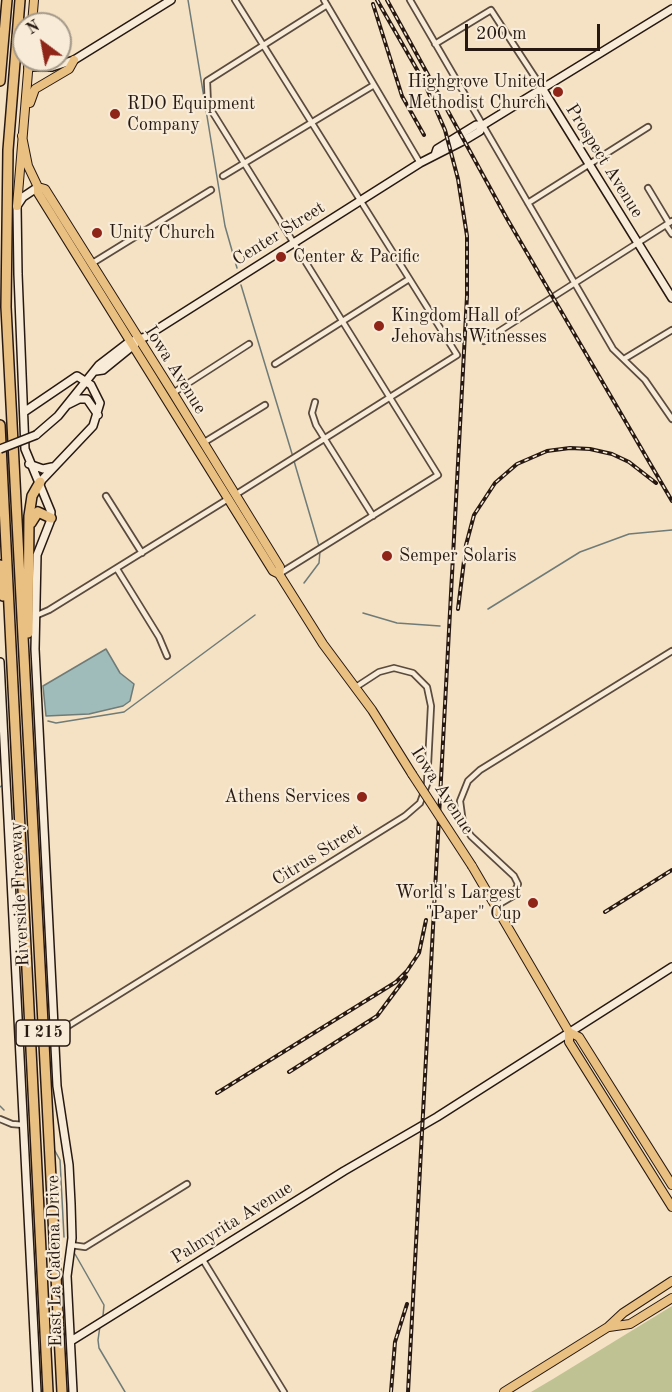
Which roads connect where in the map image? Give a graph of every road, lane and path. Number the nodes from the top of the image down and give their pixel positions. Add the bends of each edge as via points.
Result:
1 (7, 0) edge
2 (20, 0) edge
3 (171, 0) edge
4 (235, 0) edge
5 (410, 0) edge
6 (325, 3) edge
7 (672, 9) edge
8 (435, 44) junction
9 (263, 46) junction
10 (74, 60) joint
11 (27, 72) edge
12 (0, 81) edge
13 (374, 86) junction
14 (542, 88) junction
15 (312, 123) junction
16 (24, 124) junction
17 (483, 125) junction
18 (648, 127) dead end
19 (22, 136) junction
20 (244, 164) junction
21 (420, 164) junction
22 (589, 165) junction
23 (223, 176) dead end
24 (38, 187) junction
25 (648, 188) dead end
26 (211, 190) dead end
27 (361, 200) junction
28 (528, 203) junction
29 (17, 206) junction
30 (669, 223) edge
31 (672, 234) edge
32 (295, 242) junction
33 (637, 243) junction
34 (87, 266) junction
35 (409, 279) junction
36 (574, 282) junction
37 (672, 298) edge
38 (343, 321) junction
39 (672, 330) edge
40 (138, 339) junction
41 (484, 340) dead end
42 (249, 344) dead end
43 (131, 345) junction
44 (624, 359) junction
45 (275, 364) dead end
46 (87, 380) junction
47 (173, 393) junction
48 (389, 398) junction
49 (315, 402) dead end
50 (66, 405) junction
51 (265, 405) dead end
52 (24, 411) junction
53 (98, 415) junction
54 (672, 419) edge
55 (0, 425) edge
56 (325, 438) junction
57 (204, 443) junction
58 (0, 449) edge
59 (29, 464) junction
60 (52, 467) junction
61 (40, 482) junction
62 (106, 496) dead end
63 (232, 497) junction
64 (373, 516) junction
65 (51, 518) junction
66 (29, 534) junction
67 (142, 553) junction
68 (0, 565) edge
69 (117, 569) junction
70 (279, 573) junction
71 (35, 616) junction
72 (672, 651) edge
73 (167, 656) dead end
74 (0, 662) edge
75 (24, 675) junction
76 (12, 676) junction
77 (356, 687) junction
78 (1, 700) edge
79 (496, 906) junction
80 (672, 968) edge
81 (569, 1032) junction
82 (55, 1034) junction
83 (0, 1119) edge
84 (24, 1125) junction
85 (187, 1184) dead end
86 (672, 1185) edge
87 (672, 1207) edge
88 (71, 1245) junction
89 (203, 1260) junction
90 (672, 1281) edge
91 (672, 1298) edge
92 (608, 1327) junction
93 (70, 1341) junction
94 (46, 1389) edge
95 (37, 1392) edge
96 (62, 1392) edge
97 (73, 1392) edge
98 (284, 1392) edge
99 (504, 1392) edge

1 - 12 highway
2 - 75 highway, Riverside Freeway / I 215 via 8,150 6,307
3 - 10 main road
4 - 9 street
5 - 8 street
6 - 9 street
6 - 13 street
7 - 14 main road, Center Street
8 - 14 street, Prospect Avenue via 491,10
8 - 17 street
9 - 15 street
9 - 20 street via 207,81 208,105
10 - 16 main road via 69,69 32,92
11 - 16 main road
13 - 15 street
13 - 21 street
14 - 17 main road, Center Street
14 - 22 main road, Prospect Avenue
15 - 20 street
15 - 27 street
16 - 19 main road
17 - 21 main road, Center Street via 476,125
17 - 28 street
18 - 22 street
19 - 24 main road, Iowa Avenue via 28,166
19 - 29 main road
20 - 23 street
20 - 32 street
21 - 27 main road, Center Street
22 - 28 street
22 - 33 main road, Prospect Avenue
24 - 29 main road via 22,197
24 - 34 main road, Iowa Avenue via 38,193
25 - 30 street
26 - 34 street
27 - 32 main road, Center Street
27 - 35 street
28 - 36 street
29 - 52 main road
30 - 31 street
30 - 33 street
32 - 38 street
32 - 40 main road, Center Street
33 - 36 street
33 - 37 main road, Prospect Avenue
34 - 40 main road, Iowa Avenue
34 - 43 main road, Iowa Avenue
35 - 38 street
35 - 48 street via 457,355
36 - 41 street
36 - 44 street via 613,349
38 - 45 street
38 - 48 street
39 - 44 street
40 - 43 main road, Center Street
40 - 47 main road, Iowa Avenue
42 - 47 street
43 - 46 main road, Center Street
43 - 63 main road, Iowa Avenue
44 - 54 street via 645,380
46 - 50 main road, Center Street
46 - 52 main road via 73,376
46 - 53 main road via 98,396
47 - 57 main road, Iowa Avenue
48 - 56 street
48 - 64 street via 438,475
49 - 56 street via 313,419
50 - 53 main road via 87,399
50 - 58 main road, Center Street, bridge via 36,435
51 - 57 street
52 - 59 main road
53 - 60 main road via 87,432
55 - 76 highway, Riverside Freeway / I 215
56 - 63 street
56 - 64 street
57 - 63 main road, Iowa Avenue
59 - 60 main road
59 - 61 main road
60 - 61 main road
61 - 65 main road
61 - 66 highway via 32,496
62 - 67 street
63 - 67 street
63 - 70 main road, Iowa Avenue via 273,570
64 - 70 street
65 - 66 highway via 36,513
65 - 71 main road, East La Cadena Drive via 37,555
66 - 75 highway via 29,657
67 - 69 street
68 - 76 highway
69 - 71 street
69 - 73 street
70 - 77 main road, Iowa Avenue via 323,644
71 - 82 main road, East La Cadena Drive
72 - 79 street via 468,780 460,801 463,824 518,884 513,896
74 - 78 main road
75 - 96 highway, Riverside Freeway / I 215
76 - 94 highway, Riverside Freeway / I 215
77 - 79 main road, Iowa Avenue, bridge
77 - 82 street, Citrus Street via 379,672 394,668 413,673 427,687 431,706 427,784 420,803
78 - 84 main road
79 - 81 main road, Iowa Avenue
80 - 81 main road, Palmyrita Avenue
81 - 86 main road, Iowa Avenue via 579,1037
81 - 87 main road, Iowa Avenue via 569,1042
81 - 89 main road, Palmyrita Avenue
82 - 88 main road, East La Cadena Drive via 57,1086 69,1165
83 - 84 street
84 - 95 main road
85 - 88 street via 85,1247
88 - 93 main road, East La Cadena Drive via 67,1276
89 - 93 main road, Palmyrita Avenue
89 - 98 street
90 - 92 main road
91 - 92 main road via 630,1324
92 - 99 main road
93 - 97 main road, East La Cadena Drive

